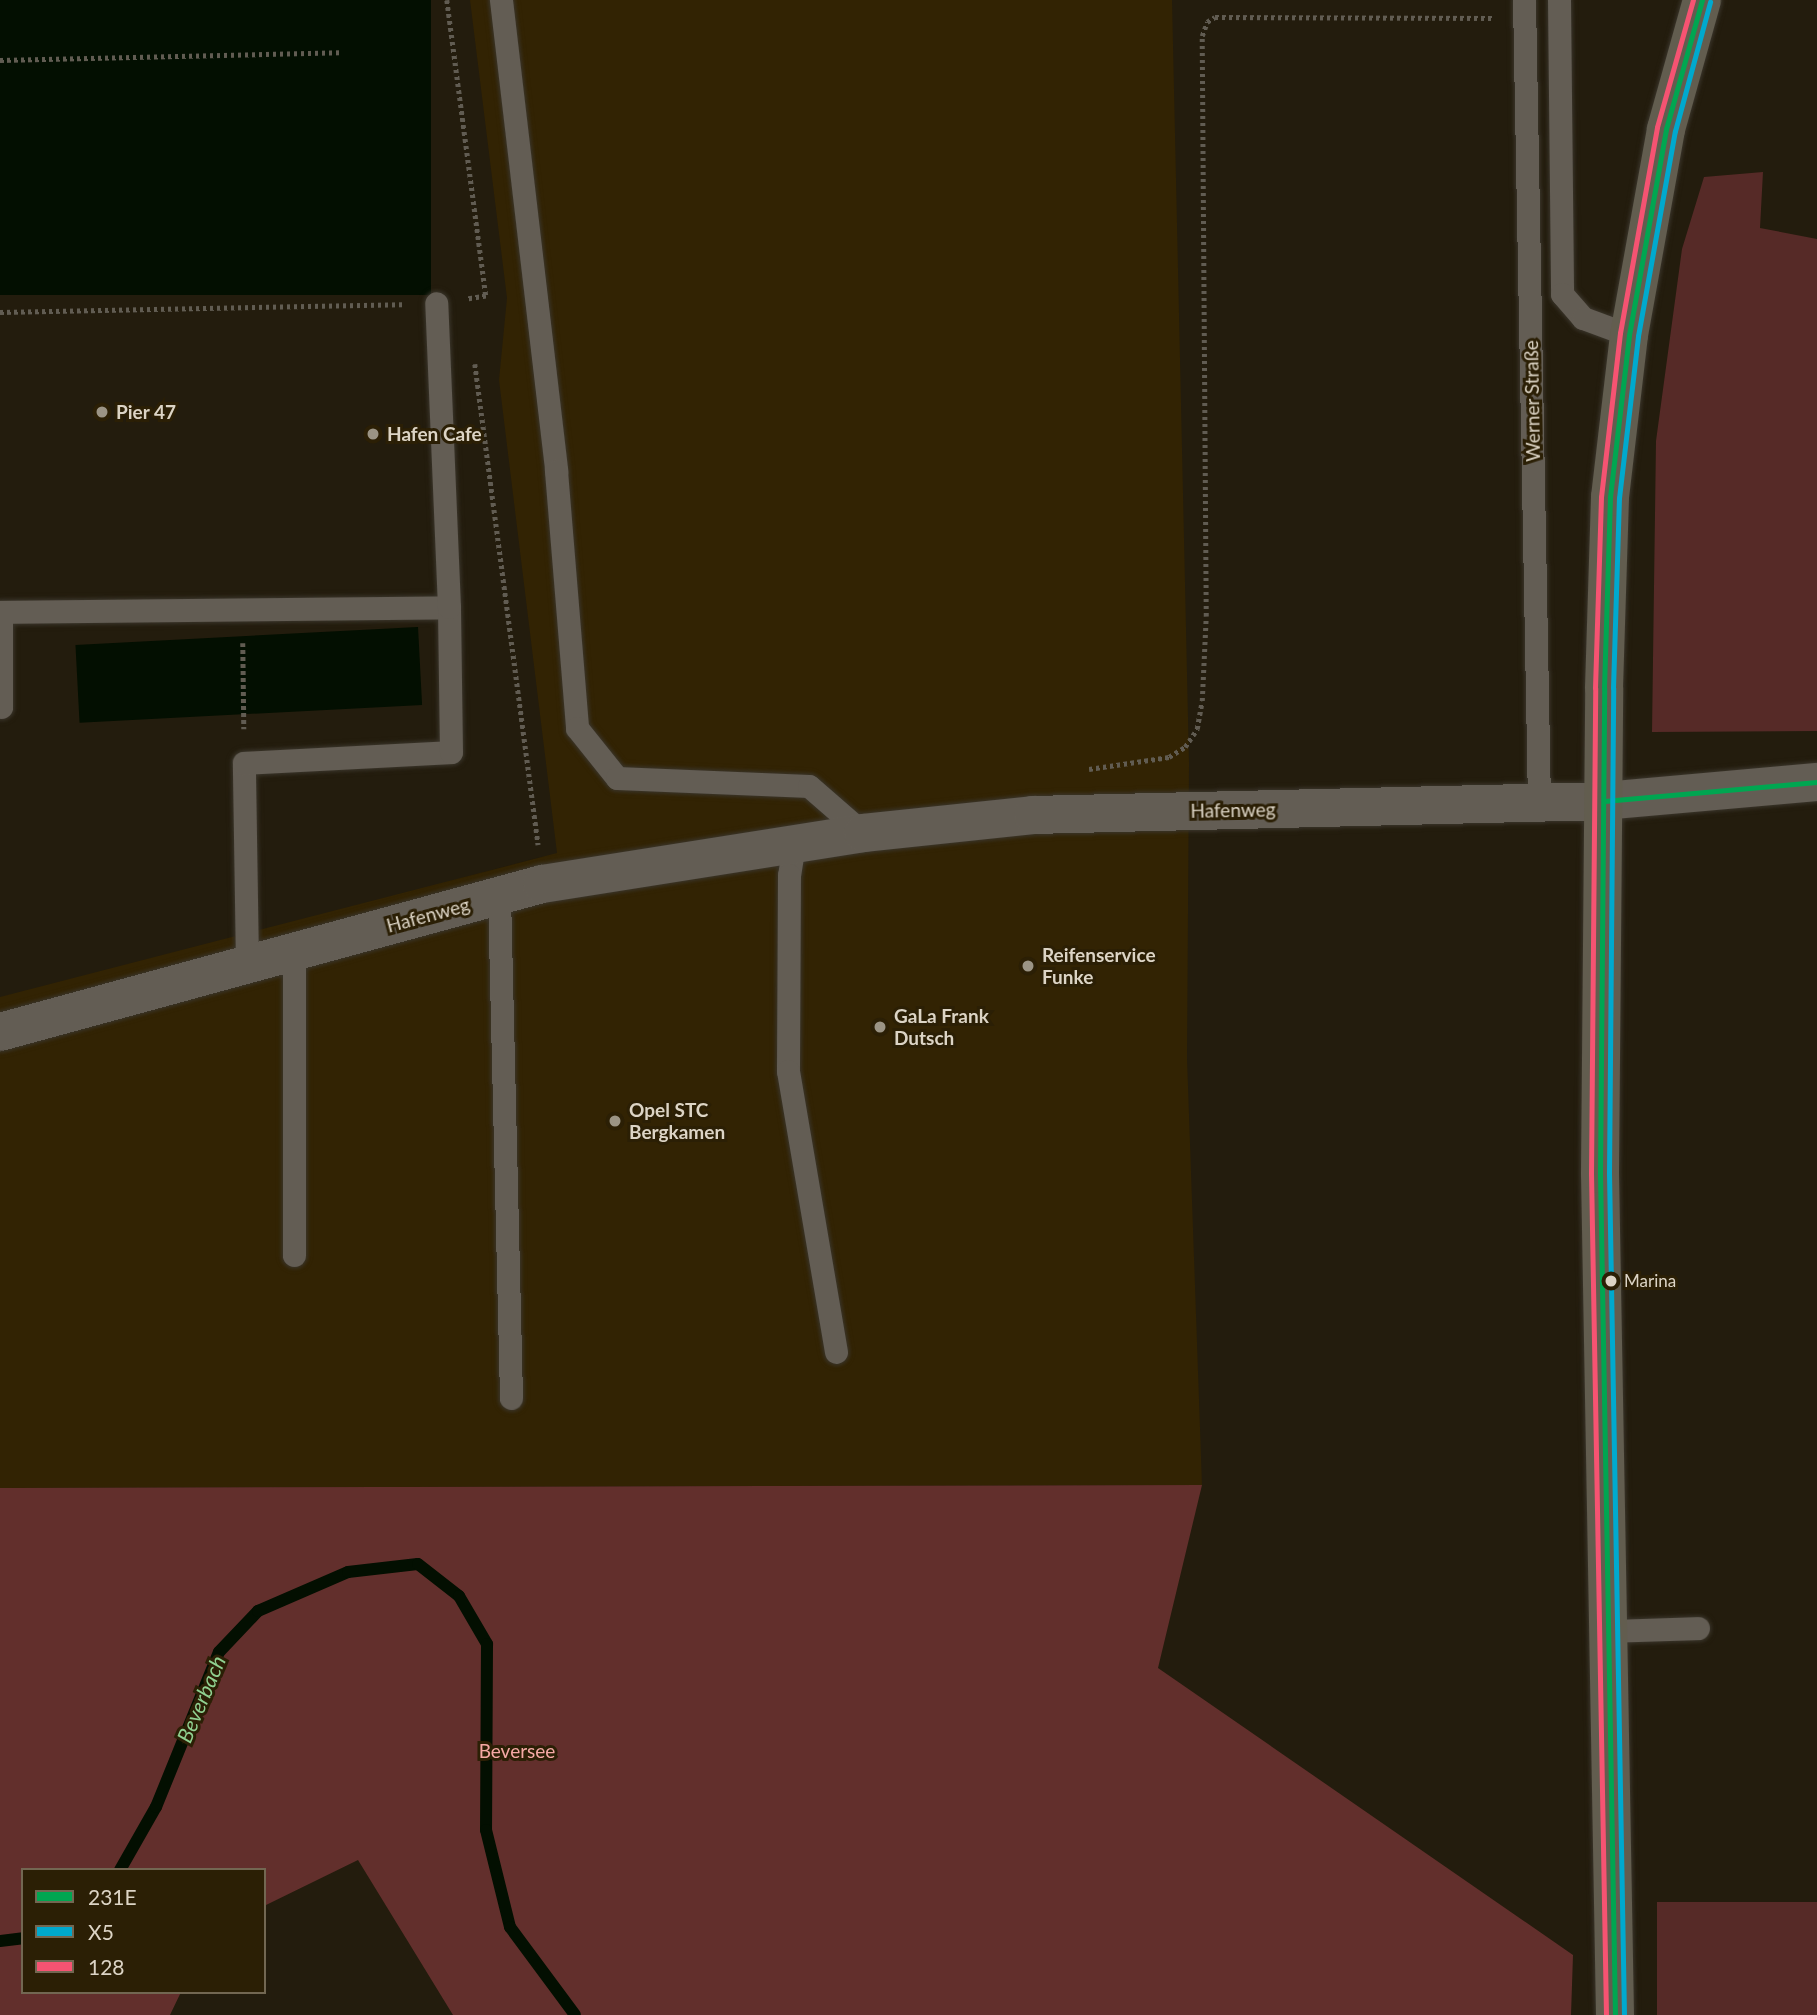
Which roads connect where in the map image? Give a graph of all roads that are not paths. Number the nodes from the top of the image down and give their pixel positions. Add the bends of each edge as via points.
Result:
1 (501, 0) edge
2 (1559, 0) edge
3 (1702, 0) edge
4 (1524, 10) edge
5 (436, 303) road end
6 (1629, 335) junction
7 (449, 607) junction
8 (1, 612) edge
9 (1, 707) edge
10 (1817, 782) edge
11 (1604, 801) junction
12 (1539, 803) junction
13 (863, 833) junction
14 (794, 844) junction
15 (499, 895) junction
16 (294, 951) junction
17 (247, 964) junction
18 (0, 1032) edge
19 (294, 1255) dead end
20 (836, 1352) dead end
21 (511, 1398) dead end
22 (1698, 1628) dead end
23 (1609, 1631) junction
24 (1615, 2015) edge

1 - 13 lane via 556,471 577,728 617,778 809,786
2 - 6 lane via 1562,294 1583,317
3 - 6 main road via 1666,129
4 - 12 lane, Werner Straße
5 - 7 lane
6 - 11 main road via 1610,497
7 - 8 lane
7 - 17 lane via 451,752 244,763
8 - 9 lane
10 - 11 street, Hafenweg
11 - 12 street, Hafenweg
11 - 23 main road via 1600,1174
12 - 13 street, Hafenweg via 1033,815
13 - 14 street, Hafenweg
14 - 15 street, Hafenweg via 542,884
14 - 20 lane via 789,875 788,1071
15 - 16 street, Hafenweg
15 - 21 lane
16 - 17 street, Hafenweg
16 - 19 lane
17 - 18 street, Hafenweg
22 - 23 lane
23 - 24 main road

